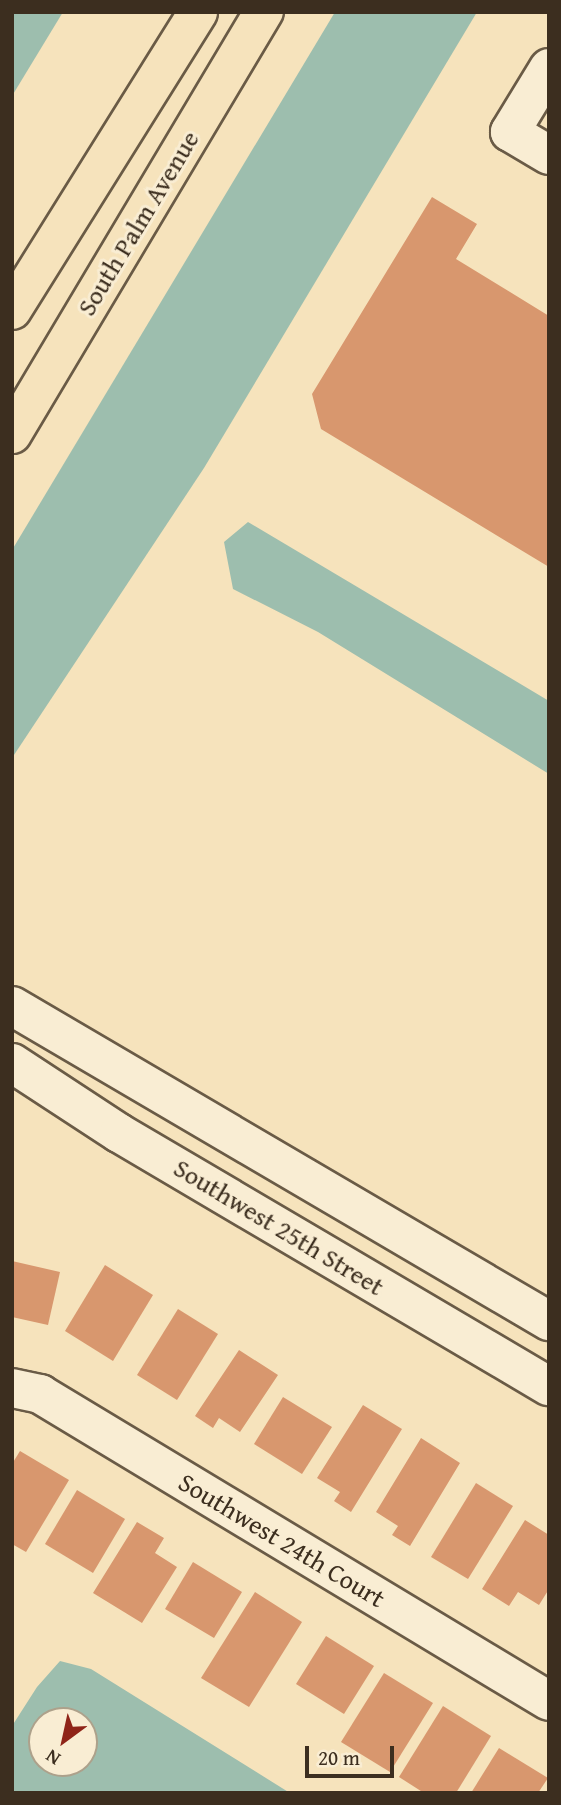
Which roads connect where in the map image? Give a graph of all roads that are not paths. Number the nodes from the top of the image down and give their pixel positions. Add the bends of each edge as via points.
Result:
1 (198, 12) edge
2 (264, 12) edge
3 (549, 68) edge
4 (549, 155) edge
5 (12, 310) edge
6 (12, 434) edge
7 (12, 1006) edge
8 (12, 1063) edge
9 (549, 1321) edge
10 (549, 1386) edge
11 (12, 1388) edge
12 (549, 1701) edge

1 - 5 main road
2 - 6 main road, South Palm Avenue
3 - 4 street via 510,132
7 - 9 street
8 - 10 street, Southwest 25th Street via 119,1133
11 - 12 street, Southwest 24th Court via 40,1394

